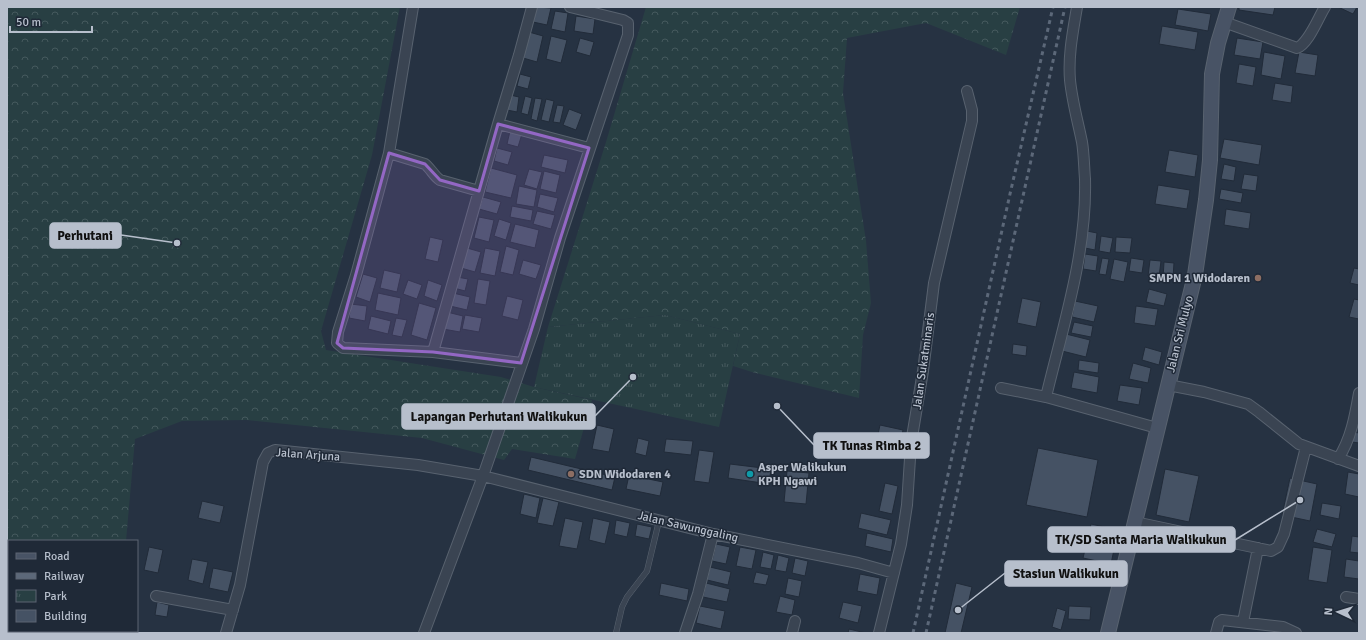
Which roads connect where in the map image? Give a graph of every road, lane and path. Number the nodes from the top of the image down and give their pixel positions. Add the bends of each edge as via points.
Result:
1 (413, 7) edge
2 (532, 7) edge
3 (570, 7) edge
4 (1077, 7) edge
5 (1229, 7) edge
6 (1325, 7) edge
7 (1224, 22) junction
8 (967, 91) dead end
9 (498, 124) junction
10 (589, 148) junction
11 (389, 153) junction
12 (479, 191) junction
13 (433, 352) junction
14 (522, 363) junction
15 (1168, 385) junction
16 (1001, 388) dead end
17 (1359, 393) edge
18 (1046, 397) junction
19 (1157, 428) junction
20 (1306, 447) junction
21 (1338, 459) junction
22 (1359, 466) edge
23 (483, 476) junction
24 (659, 520) junction
25 (1135, 522) junction
26 (713, 534) junction
27 (1258, 548) junction
28 (894, 574) junction
29 (156, 596) dead end
30 (1346, 597) dead end
31 (1359, 599) edge
32 (233, 610) junction
33 (795, 621) dead end
34 (1243, 622) junction
35 (226, 633) edge
36 (424, 633) edge
37 (616, 633) edge
38 (685, 633) edge
39 (792, 633) edge
40 (879, 633) edge
41 (1108, 633) edge
42 (1216, 633) edge
43 (1296, 633) edge

1 - 11 street
2 - 9 street
3 - 10 street via 623,20 629,27
4 - 18 street via 1070,80 1082,144 1085,180 1083,224 1079,258
5 - 7 main road, Jalan Sri Mulyo
6 - 7 street via 1306,41 1297,48
7 - 15 main road, Jalan Sri Mulyo via 1212,74 1210,160 1197,260
8 - 28 street, Jalan Sukatminaris via 972,121 934,284 911,443 907,505
9 - 10 street
9 - 12 street
10 - 14 street
11 - 12 street via 425,164 440,180
11 - 13 street via 337,343 343,348
12 - 13 street
13 - 14 street
14 - 23 street
15 - 19 main road, Jalan Sri Mulyo
15 - 20 street via 1248,404
16 - 18 street
17 - 21 street via 1349,438
18 - 19 street
19 - 25 main road, Jalan Sri Mulyo
20 - 21 street
20 - 27 street via 1284,534 1278,547 1271,551
21 - 22 street
23 - 24 street, Jalan Sawunggaling
23 - 32 street, Jalan Arjuna via 418,465 307,453 275,450 268,453 263,462
23 - 36 street
24 - 26 street, Jalan Sawunggaling
24 - 37 lane via 647,571 627,597
25 - 27 street
25 - 41 main road, Jalan Sri Mulyo
26 - 28 street, Jalan Sawunggaling via 858,563
26 - 38 street
27 - 34 street
28 - 40 street, Jalan Sukatminaris
29 - 32 street
30 - 31 street
32 - 35 street, Jalan Arjuna
33 - 39 street
34 - 42 street via 1222,620
34 - 43 street via 1283,627

